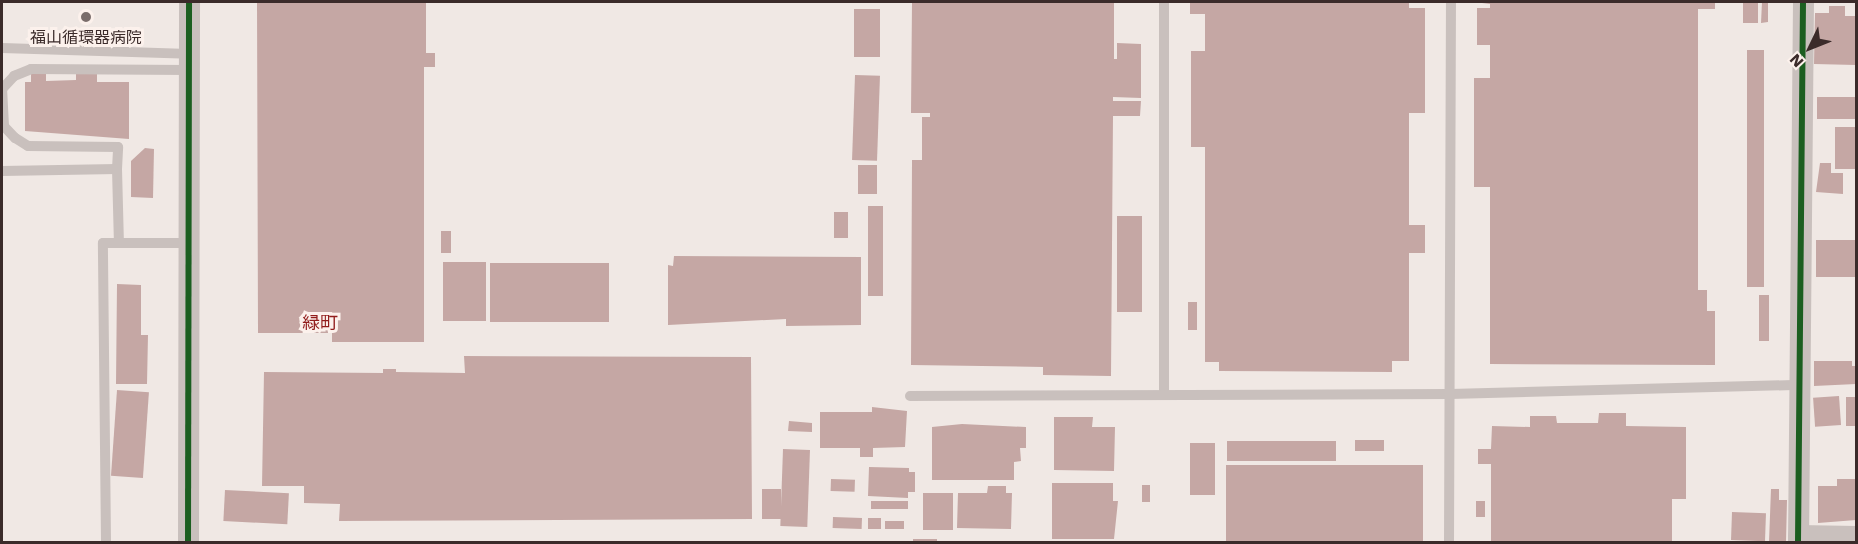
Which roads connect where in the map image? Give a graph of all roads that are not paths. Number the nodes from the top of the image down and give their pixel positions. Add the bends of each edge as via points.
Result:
1 (189, 2) edge
2 (1164, 2) edge
3 (1451, 2) edge
4 (1803, 2) edge
5 (2, 48) edge
6 (189, 62) junction
7 (117, 169) junction
8 (2, 171) edge
9 (118, 243) junction
10 (189, 243) junction
11 (1801, 385) junction
12 (1450, 394) junction
13 (1164, 395) junction
14 (910, 396) dead end
15 (1857, 536) edge
16 (1798, 539) edge
17 (106, 543) edge
18 (189, 543) edge
19 (1449, 543) edge

1 - 6 street
2 - 13 lane
3 - 12 lane
4 - 11 street
5 - 6 lane
6 - 7 lane via 31,69 14,76 2,89 4,126 15,138 28,146 118,147
6 - 10 street
7 - 8 lane
7 - 9 lane
9 - 10 lane
9 - 17 lane via 103,243
10 - 18 street
11 - 12 lane
11 - 16 street
12 - 13 lane
12 - 19 lane
13 - 14 lane
15 - 16 street

